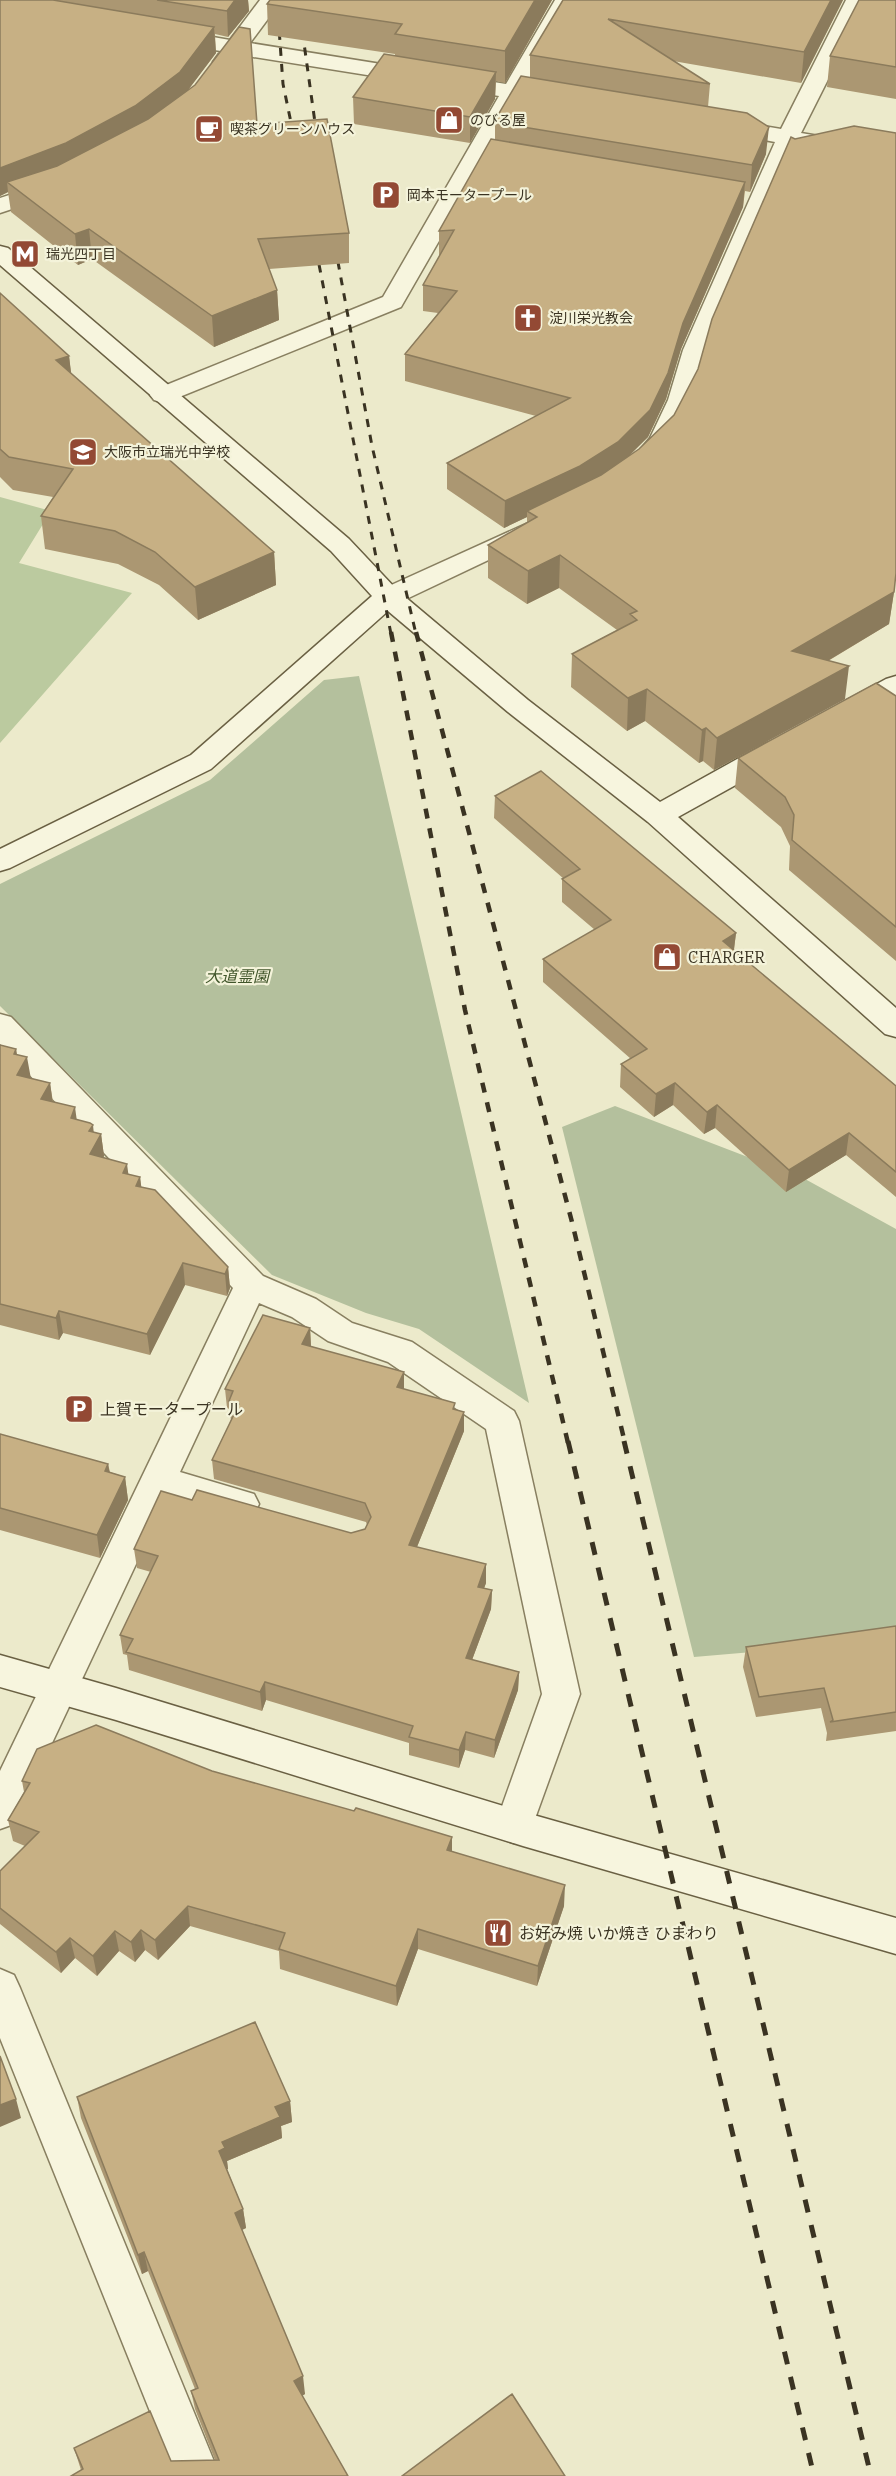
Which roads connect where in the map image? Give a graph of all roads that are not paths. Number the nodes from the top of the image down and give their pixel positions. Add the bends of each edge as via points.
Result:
1 (271, 0) edge
2 (566, 0) edge
3 (856, 0) edge
4 (154, 34) edge
5 (236, 48) junction
6 (208, 82) edge
7 (512, 92) junction
8 (580, 103) edge
9 (707, 124) edge
10 (788, 137) junction
11 (896, 156) edge
12 (71, 178) edge
13 (0, 206) edge
14 (0, 253) edge
15 (163, 394) junction
16 (636, 467) edge
17 (549, 520) edge
18 (388, 597) junction
19 (896, 685) edge
20 (658, 815) junction
21 (0, 861) edge
22 (0, 1025) edge
23 (896, 1026) edge
24 (251, 1285) junction
25 (160, 1481) junction
26 (273, 1513) edge
27 (0, 1671) edge
28 (57, 1688) junction
29 (0, 1812) edge
30 (514, 1826) junction
31 (896, 1936) edge
32 (0, 1988) edge
33 (198, 2476) edge

1 - 5 street
2 - 7 street
3 - 10 street
4 - 5 street
5 - 6 street
5 - 7 street
7 - 8 street
7 - 15 street via 392,302
9 - 10 street
10 - 11 street
10 - 16 street via 696,350 681,400 661,441
12 - 13 street
14 - 15 street
15 - 18 street via 340,545
17 - 18 street
18 - 20 street via 518,706
18 - 21 street via 201,762
19 - 20 street
20 - 23 street
22 - 24 street
24 - 25 street
24 - 30 street via 304,1308 340,1332 400,1352 502,1420 561,1694
25 - 26 street
25 - 28 street
27 - 28 street
28 - 29 street
28 - 30 street
30 - 31 street
32 - 33 street

